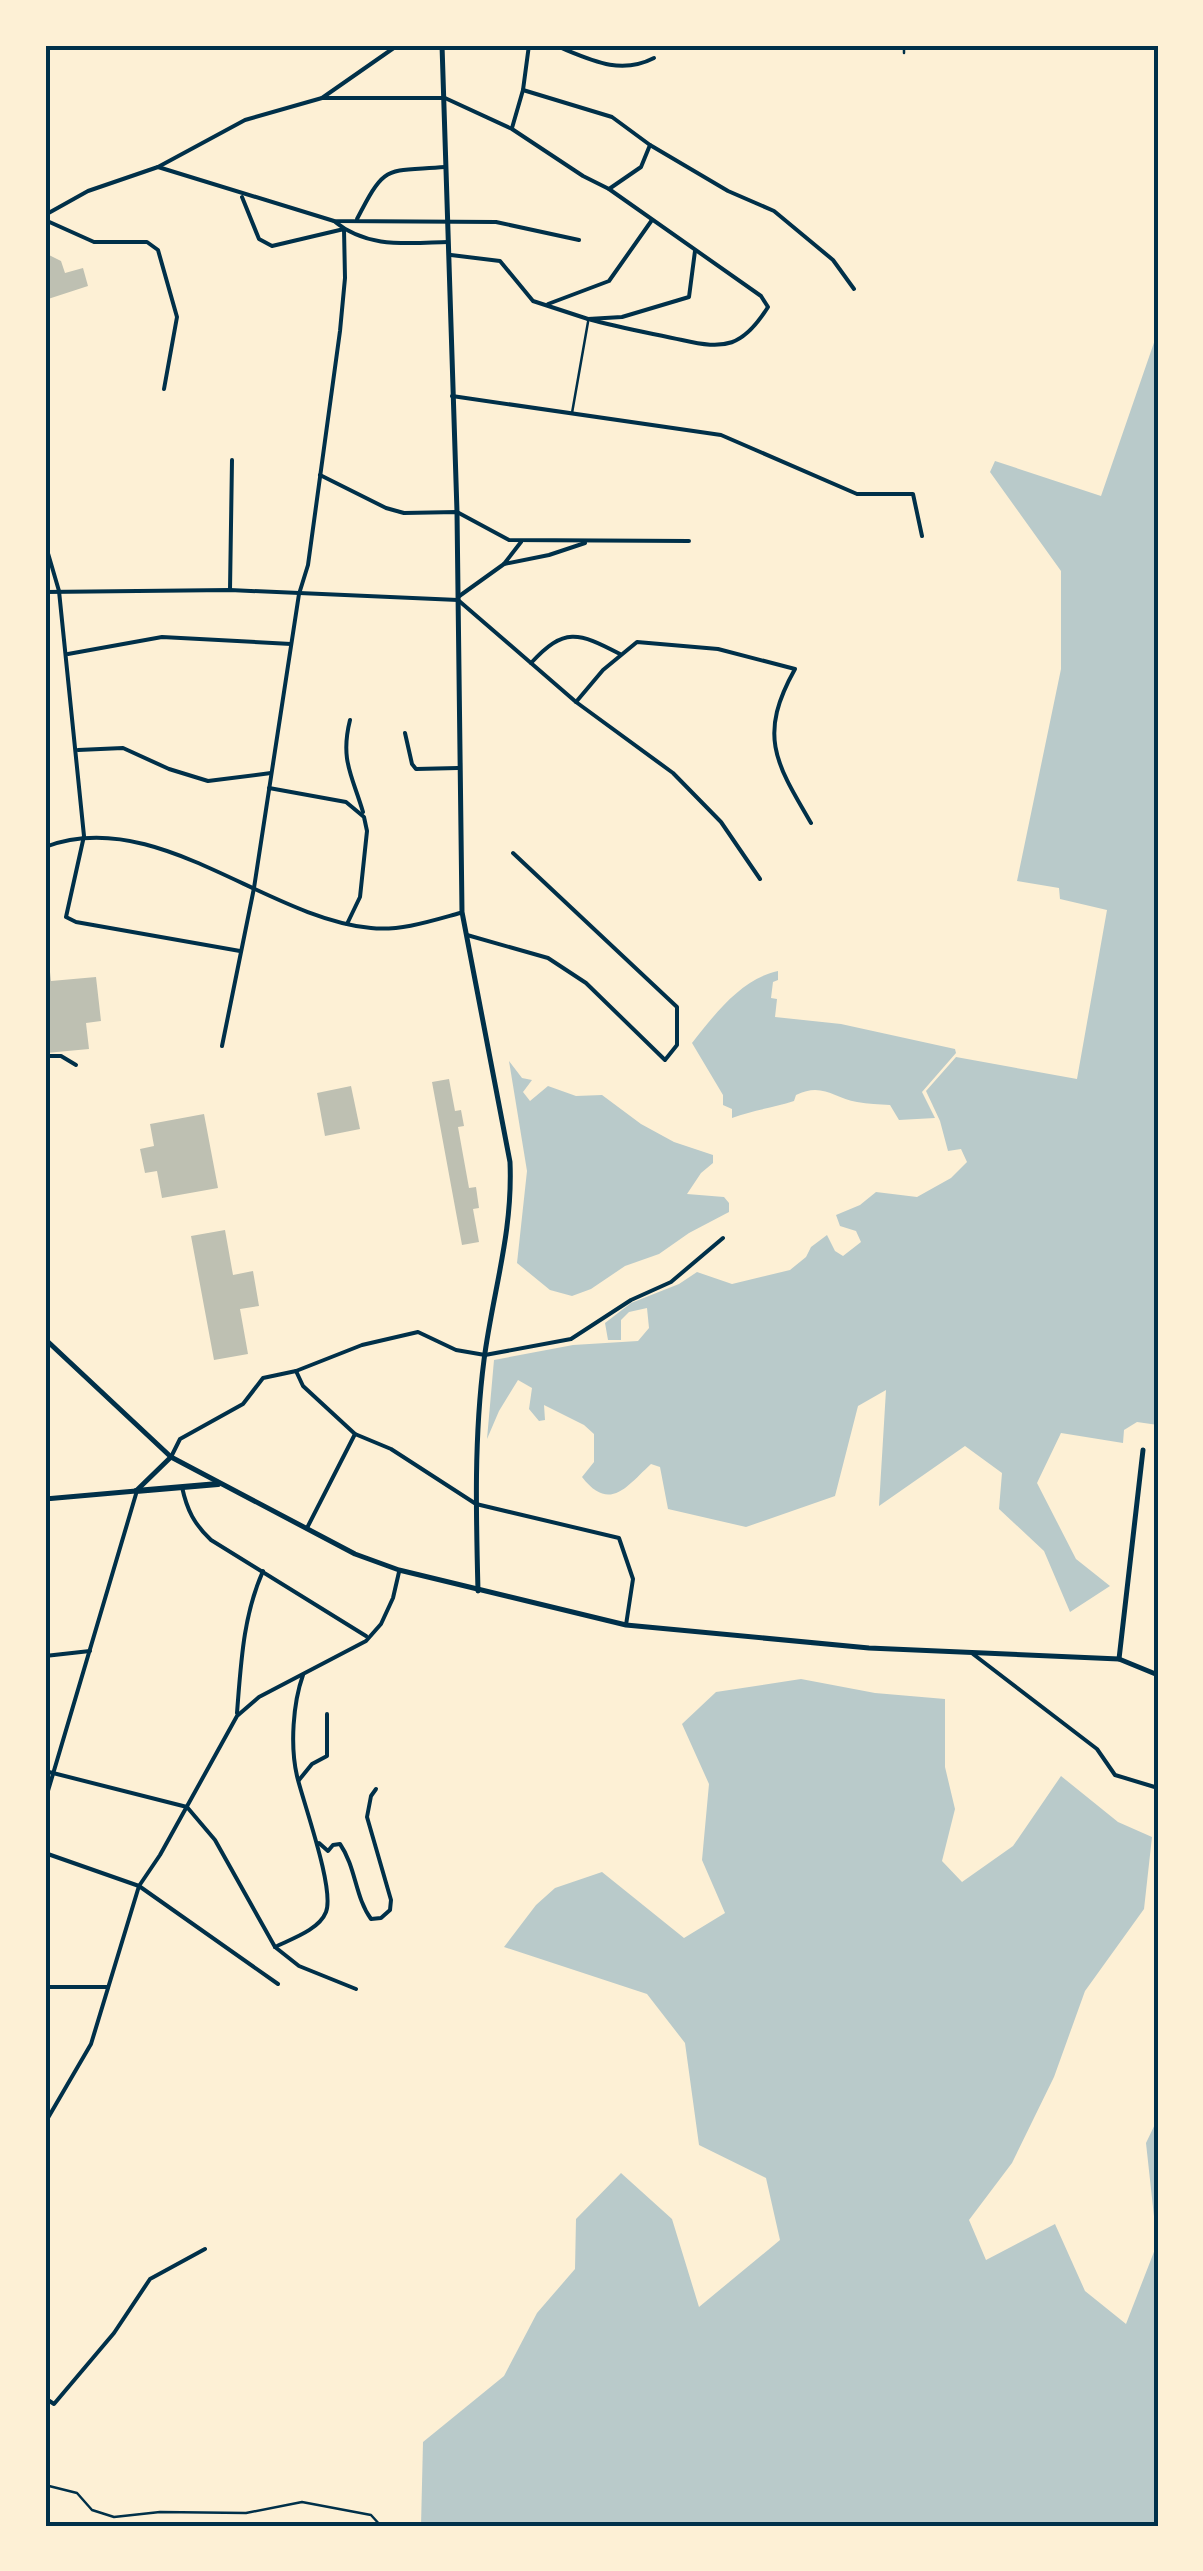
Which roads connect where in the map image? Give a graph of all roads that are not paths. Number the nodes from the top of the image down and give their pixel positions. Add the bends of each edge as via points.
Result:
1 (398, 45) edge
2 (442, 45) edge
3 (530, 45) edge
4 (554, 45) edge
5 (904, 45) edge
6 (904, 53) dead end
7 (654, 58) dead end
8 (523, 90) junction
9 (322, 98) junction
10 (445, 98) junction
11 (512, 129) junction
12 (650, 145) junction
13 (158, 167) junction
14 (448, 167) junction
15 (609, 189) junction
16 (242, 197) dead end
17 (45, 218) edge
18 (356, 219) junction
19 (652, 220) junction
20 (334, 221) junction
21 (450, 224) junction
22 (344, 229) junction
23 (579, 240) dead end
24 (450, 242) junction
25 (695, 251) junction
26 (451, 255) junction
27 (854, 288) dead end
28 (547, 304) junction
29 (588, 319) junction
30 (164, 389) dead end
31 (452, 396) junction
32 (572, 414) junction
33 (232, 460) dead end
34 (320, 475) junction
35 (457, 512) junction
36 (922, 536) dead end
37 (689, 541) dead end
38 (521, 542) junction
39 (45, 543) edge
40 (585, 543) junction
41 (504, 564) junction
42 (230, 590) junction
43 (59, 591) junction
44 (45, 592) edge
45 (299, 594) junction
46 (458, 599) junction
47 (291, 644) junction
48 (66, 654) junction
49 (620, 654) junction
50 (531, 663) junction
51 (576, 702) junction
52 (350, 720) dead end
53 (405, 733) dead end
54 (76, 750) junction
55 (458, 768) junction
56 (271, 772) junction
57 (268, 788) junction
58 (364, 817) junction
59 (810, 823) dead end
60 (84, 836) junction
61 (45, 847) edge
62 (513, 854) dead end
63 (760, 879) dead end
64 (254, 888) junction
65 (462, 912) junction
66 (347, 924) junction
67 (466, 935) junction
68 (240, 951) junction
69 (222, 1046) dead end
70 (45, 1056) edge
71 (76, 1064) dead end
72 (723, 1238) dead end
73 (45, 1339) edge
74 (485, 1354) junction
75 (296, 1371) junction
76 (356, 1434) junction
77 (1143, 1450) dead end
78 (171, 1457) junction
79 (218, 1484) junction
80 (182, 1487) junction
81 (136, 1491) junction
82 (45, 1499) edge
83 (476, 1504) junction
84 (307, 1529) junction
85 (399, 1570) junction
86 (263, 1571) junction
87 (478, 1591) junction
88 (626, 1625) junction
89 (369, 1637) junction
90 (91, 1651) junction
91 (974, 1654) junction
92 (45, 1656) edge
93 (1119, 1659) junction
94 (304, 1674) junction
95 (1158, 1674) edge
96 (327, 1714) dead end
97 (237, 1716) junction
98 (45, 1770) edge
99 (54, 1773) junction
100 (298, 1780) junction
101 (1158, 1788) edge
102 (376, 1790) dead end
103 (45, 1801) edge
104 (186, 1806) junction
105 (316, 1838) junction
106 (45, 1853) edge
107 (140, 1886) junction
108 (275, 1947) junction
109 (278, 1984) dead end
110 (45, 1986) edge
111 (108, 1987) junction
112 (356, 1989) dead end
113 (45, 2123) edge
114 (205, 2250) dead end
115 (45, 2398) edge
116 (45, 2485) edge
117 (381, 2526) edge

1 - 9 street
2 - 10 street
3 - 8 street
4 - 7 street via 624,68
5 - 6 lane
8 - 11 street
8 - 12 street via 612,117
9 - 10 street
9 - 13 street via 244,120
10 - 11 street
10 - 14 street
11 - 15 street
12 - 15 street via 641,167
12 - 27 street via 774,211 833,260
13 - 17 street via 88,192
13 - 20 street
14 - 18 street via 378,178
14 - 21 street
15 - 19 street
16 - 22 street via 259,240 272,246
17 - 30 street via 94,242 146,242 158,250 177,317
18 - 20 street
18 - 21 street
19 - 25 street
19 - 28 street via 609,280
20 - 22 street
21 - 23 street via 496,222
21 - 24 street
22 - 24 street via 372,242
22 - 34 street via 344,299
24 - 26 street
25 - 29 street via 689,297
25 - 29 street via 767,302 766,312 738,341 701,346
26 - 28 street via 500,261 533,301
26 - 31 street
28 - 29 street
29 - 32 lane
31 - 32 street
31 - 35 street
32 - 36 street via 721,435 857,494 913,494
33 - 42 street
34 - 35 street via 404,513
34 - 45 street
35 - 38 street
35 - 46 street
37 - 40 street
38 - 40 street
38 - 41 street
39 - 43 street
40 - 41 street
41 - 46 street
42 - 43 street
42 - 45 street
43 - 44 street
43 - 48 street
45 - 46 street
45 - 47 street
46 - 50 street
46 - 55 street
47 - 48 street via 162,637
47 - 56 street
48 - 54 street
49 - 50 street via 578,635 560,636
49 - 51 street
49 - 59 street via 638,642 671,642 795,669 777,701 772,738 786,782
50 - 51 street
51 - 63 street via 672,773 720,822
52 - 58 street via 346,764
53 - 55 street via 416,769
54 - 56 street via 123,748 208,782
54 - 60 street
55 - 65 street
56 - 57 street
57 - 58 street via 346,802
57 - 64 street
58 - 66 street via 360,898
60 - 61 street
60 - 64 street via 172,852
60 - 68 street via 66,918
62 - 67 street via 677,1007 677,1046 664,1060 586,983 548,958
64 - 66 street
64 - 68 street
65 - 66 street via 387,929
65 - 67 street
67 - 74 street via 512,1200
68 - 69 street
70 - 71 street
72 - 74 street via 671,1282 571,1339
73 - 78 street
74 - 75 street via 456,1350 418,1332
74 - 83 street
75 - 76 street via 303,1386
75 - 78 street via 262,1378 243,1404 180,1439
76 - 83 street
76 - 84 street
77 - 93 street
78 - 79 street
78 - 81 street
79 - 80 main road
79 - 84 street
80 - 81 main road
80 - 86 street via 196,1527
81 - 82 street
81 - 90 street
83 - 87 street
83 - 88 street via 619,1538 633,1579
84 - 85 street
85 - 87 street
85 - 89 street
86 - 89 street
86 - 97 street via 250,1600
87 - 88 street
88 - 91 street
89 - 94 street
90 - 92 street
90 - 99 street
91 - 93 street
91 - 101 street via 1097,1749 1115,1775
93 - 95 street
94 - 97 street
94 - 100 street via 296,1715
96 - 100 street via 327,1756
97 - 104 street
98 - 99 street
99 - 103 street
99 - 104 street
100 - 105 street
102 - 105 street via 367,1817 391,1900 381,1918 371,1919 362,1905 340,1844 328,1850
104 - 107 street
104 - 108 street via 215,1840
105 - 108 street via 328,1907 312,1928
106 - 107 street
107 - 109 street
107 - 111 street
108 - 112 street via 298,1966
110 - 111 street
111 - 113 street via 91,2044
114 - 115 street via 150,2279 54,2404
116 - 117 lane via 77,2493 92,2510 114,2517 246,2513 302,2502 371,2514

